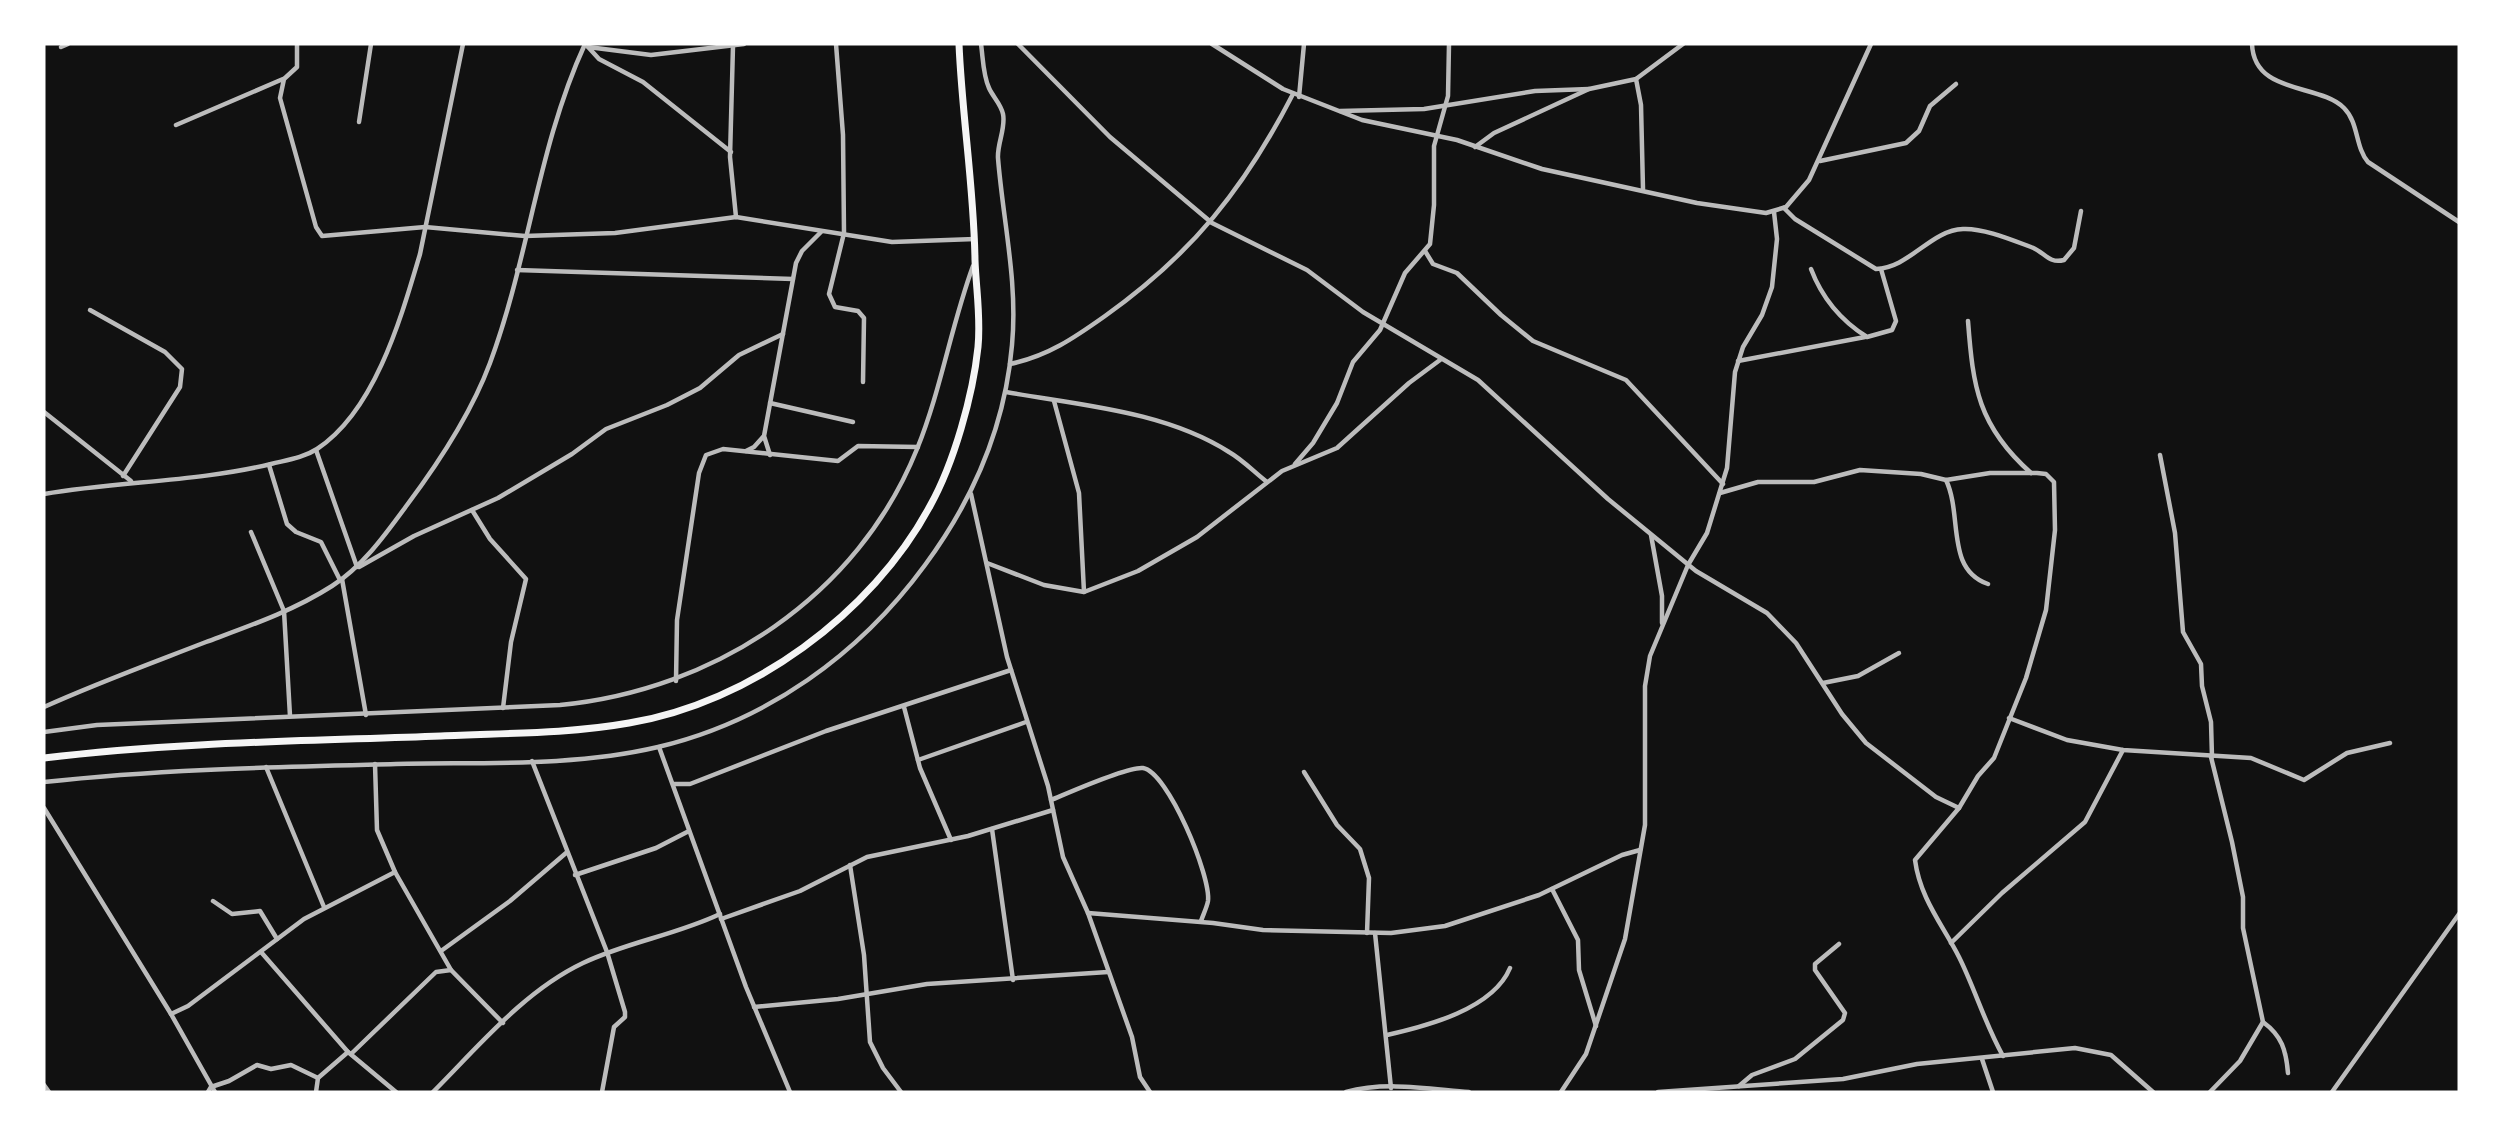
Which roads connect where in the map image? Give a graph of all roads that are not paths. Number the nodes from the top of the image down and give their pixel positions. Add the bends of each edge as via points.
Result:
1 (68, 44) edge
2 (298, 44) edge
3 (370, 44) edge
4 (463, 44) edge
5 (744, 44) edge
6 (836, 44) edge
7 (959, 44) edge
8 (981, 44) edge
9 (1017, 44) edge
10 (1213, 44) edge
11 (1304, 44) edge
12 (1449, 44) edge
13 (1683, 44) edge
14 (1871, 44) edge
15 (2252, 44) edge
16 (586, 46) edge
17 (733, 46) junction
18 (61, 47) dead end
19 (284, 79) junction
20 (1636, 79) junction
21 (1956, 84) dead end
22 (1589, 89) junction
23 (1293, 94) junction
24 (1299, 97) junction
25 (1446, 105) junction
26 (1338, 111) junction
27 (359, 122) dead end
28 (176, 125) dead end
29 (1436, 135) junction
30 (1475, 147) junction
31 (730, 152) junction
32 (1820, 161) junction
33 (1643, 189) junction
34 (1784, 208) junction
35 (2081, 211) dead end
36 (1774, 212) junction
37 (737, 217) junction
38 (2459, 222) edge
39 (1212, 223) junction
40 (425, 227) junction
41 (821, 232) junction
42 (844, 233) junction
43 (526, 236) junction
44 (976, 239) junction
45 (1425, 251) junction
46 (975, 262) junction
47 (1811, 269) dead end
48 (1881, 269) junction
49 (517, 270) junction
50 (793, 279) junction
51 (90, 310) dead end
52 (1968, 321) dead end
53 (1383, 324) junction
54 (783, 334) junction
55 (1867, 337) junction
56 (1440, 360) junction
57 (1738, 361) junction
58 (1010, 363) junction
59 (863, 382) dead end
60 (1006, 392) junction
61 (1054, 401) junction
62 (770, 403) junction
63 (44, 412) edge
64 (853, 422) dead end
65 (764, 436) junction
66 (918, 447) junction
67 (316, 450) junction
68 (744, 452) junction
69 (770, 456) junction
70 (2160, 456) dead end
71 (269, 465) junction
72 (1294, 465) junction
73 (2031, 473) junction
74 (123, 475) junction
75 (1947, 480) junction
76 (132, 482) junction
77 (1266, 482) junction
78 (1723, 484) junction
79 (971, 493) junction
80 (1720, 493) junction
81 (44, 494) edge
82 (472, 510) junction
83 (251, 532) dead end
84 (1651, 534) junction
85 (986, 563) junction
86 (1688, 565) junction
87 (356, 568) junction
88 (341, 579) junction
89 (1988, 584) dead end
90 (1084, 592) junction
91 (284, 611) junction
92 (1662, 626) junction
93 (1899, 653) dead end
94 (1011, 670) junction
95 (676, 681) junction
96 (1823, 683) junction
97 (44, 707) edge
98 (904, 707) junction
99 (503, 708) junction
100 (290, 716) junction
101 (366, 716) junction
102 (2009, 718) junction
103 (1026, 722) junction
104 (44, 732) edge
105 (2390, 743) dead end
106 (659, 747) junction
107 (2123, 750) junction
108 (2211, 757) junction
109 (44, 758) edge
110 (918, 760) junction
111 (532, 761) junction
112 (375, 764) junction
113 (266, 767) junction
114 (1304, 772) dead end
115 (44, 782) edge
116 (672, 783) junction
117 (1051, 800) junction
118 (44, 808) edge
119 (1959, 808) junction
120 (1053, 810) junction
121 (992, 829) junction
122 (689, 831) junction
123 (951, 840) junction
124 (1640, 849) junction
125 (566, 853) junction
126 (850, 865) junction
127 (395, 872) junction
128 (575, 875) junction
129 (1552, 889) junction
130 (213, 901) dead end
131 (324, 907) junction
132 (1088, 913) junction
133 (2459, 914) edge
134 (720, 916) junction
135 (1201, 922) junction
136 (1367, 933) junction
137 (1375, 933) junction
138 (277, 939) junction
139 (1951, 943) junction
140 (1839, 944) dead end
141 (441, 951) junction
142 (261, 952) junction
143 (607, 952) junction
144 (1510, 968) dead end
145 (451, 970) junction
146 (1108, 972) junction
147 (1013, 980) junction
148 (868, 993) junction
149 (754, 1007) junction
150 (171, 1014) junction
151 (2263, 1022) junction
152 (503, 1023) junction
153 (1596, 1028) junction
154 (1387, 1035) junction
155 (349, 1053) junction
156 (2003, 1056) junction
157 (1982, 1059) junction
158 (2288, 1073) dead end
159 (318, 1078) junction
160 (44, 1085) edge
161 (1738, 1087) junction
162 (1391, 1088) junction
163 (212, 1090) edge
164 (1368, 1090) edge
165 (1147, 1091) edge
166 (49, 1092) edge
167 (316, 1092) edge
168 (396, 1092) edge
169 (433, 1092) edge
170 (602, 1092) edge
171 (790, 1092) edge
172 (901, 1092) edge
173 (1346, 1092) edge
174 (1469, 1092) edge
175 (1562, 1092) edge
176 (1658, 1092) edge
177 (1993, 1092) edge
178 (2153, 1092) edge
179 (2210, 1092) edge
180 (2332, 1092) edge

1 - 18 street
2 - 19 street via 297,66
3 - 27 street
4 - 40 street
5 - 17 street
6 - 42 street
7 - 44 main road
8 - 58 street via 987,82 1003,117 997,149 1014,286
9 - 39 street via 1120,146
10 - 23 street
11 - 24 street
12 - 25 street
13 - 20 street
14 - 32 street
15 - 38 street via 2258,64 2268,75 2345,108 2368,162
16 - 17 street via 651,55
16 - 31 street via 599,59 643,82
16 - 43 street via 571,72 548,139
17 - 31 street
19 - 28 street
19 - 40 street via 281,106 319,234
20 - 22 street
20 - 33 street via 1642,116
21 - 32 street via 1930,106 1919,131 1906,143
22 - 25 street via 1535,91
22 - 30 street via 1505,127
23 - 24 street
23 - 39 street via 1266,147
24 - 26 street
25 - 26 street
25 - 29 street
26 - 29 street
29 - 30 street
29 - 45 street via 1434,214
30 - 33 street via 1525,166
31 - 37 street
32 - 34 street via 1800,194
33 - 36 street via 1697,203
34 - 36 street
34 - 48 street via 1832,244
35 - 48 street via 2074,248 2064,260 2050,260 2032,247 1963,229 1944,234
36 - 57 street via 1777,239 1772,288
37 - 41 street
37 - 43 street via 615,233
39 - 53 street via 1307,270
39 - 58 street via 1158,276 1077,336 1044,355
40 - 43 street
40 - 67 street via 389,348 346,422
41 - 42 street
41 - 50 street via 799,255
42 - 44 street via 901,243
42 - 59 street via 829,294 835,307 858,311 864,318
43 - 49 street
44 - 46 main road
45 - 53 street via 1405,273
45 - 78 street via 1433,264 1457,273 1533,341 1626,380
46 - 66 street
46 - 109 main road via 978,346 948,467 930,507 881,575 850,607 788,660 745,684 687,708 630,723 538,733 248,743
47 - 55 street via 1821,294
48 - 55 street via 1896,321 1892,330
49 - 50 street
49 - 87 street via 474,401 413,497
50 - 54 street
51 - 74 street via 165,352 183,369 180,387
52 - 73 street via 1981,410 2007,449
53 - 56 street
53 - 72 street via 1353,362 1334,410
54 - 62 street
54 - 82 street via 739,355 700,388 606,429 537,476
55 - 57 street
56 - 72 street via 1337,449
56 - 84 street via 1486,387
57 - 78 street
58 - 60 street
60 - 61 street
60 - 79 street
61 - 77 street via 1098,407 1188,432 1228,451
61 - 90 street via 1079,493
62 - 64 street
62 - 65 street
63 - 74 street
65 - 68 street
65 - 69 street
66 - 69 street via 858,446 838,461
66 - 95 street via 900,489 846,567 801,609 746,646
67 - 71 street
67 - 87 street
68 - 69 street
68 - 95 street via 712,451 703,460 677,620
70 - 108 street via 2175,533 2183,632 2201,664 2211,722
71 - 76 street
71 - 88 street via 287,524 320,542
72 - 77 street
73 - 75 street
73 - 102 street via 2046,474 2054,482 2055,530 2046,610
74 - 76 street
75 - 80 street via 1860,470 1814,482 1758,482
75 - 89 street via 1964,568 1974,579
76 - 81 street
77 - 90 street via 1197,537 1138,572
78 - 80 street
79 - 85 street
79 - 106 street via 944,542 913,581 841,656 778,700
80 - 86 street via 1707,533
82 - 87 street
82 - 99 street via 526,579 511,642
83 - 91 street
84 - 86 street
84 - 92 street via 1662,596
85 - 90 street via 1044,585
85 - 94 street
86 - 92 street
86 - 96 street via 1778,622
87 - 88 street
88 - 91 street
88 - 101 street
91 - 97 street
91 - 100 street
92 - 124 street via 1650,656 1645,687 1647,803
93 - 96 street via 1858,676
94 - 98 street
94 - 103 street
95 - 99 street via 598,701
96 - 119 street via 1866,743 1936,797
98 - 110 street
98 - 116 street via 766,753 690,785
99 - 101 street
100 - 101 street
100 - 104 street via 97,725
102 - 107 street via 2067,740
102 - 119 street via 1994,758
103 - 110 street
103 - 117 street
105 - 108 street via 2347,753 2304,780 2252,758
106 - 111 street
106 - 116 street
107 - 108 street
107 - 139 street via 2085,822
108 - 151 street via 2243,897 2243,928
110 - 123 street
111 - 112 street
111 - 125 street
112 - 113 street
112 - 127 street via 377,830
113 - 115 street
113 - 131 street
114 - 136 street via 1337,825 1360,849 1369,878
116 - 122 street
117 - 120 street
117 - 135 street via 1128,770 1149,770 1161,782 1203,866 1208,900
118 - 150 street
119 - 139 street via 1915,860 1926,900
120 - 121 street
120 - 132 street via 1063,857
121 - 123 street
121 - 147 street
122 - 128 street via 656,848
122 - 134 street
123 - 126 street via 890,850
124 - 129 street
124 - 153 street via 1625,939
125 - 128 street
125 - 141 street
126 - 134 street via 800,891
126 - 148 street
127 - 131 street
127 - 141 street
128 - 143 street
129 - 137 street via 1445,926
129 - 153 street via 1578,940 1579,970
130 - 138 street via 232,914 260,911
131 - 138 street
132 - 135 street
132 - 146 street
133 - 180 street
134 - 143 street
134 - 149 street
135 - 136 street via 1263,930
136 - 137 street
137 - 154 street
138 - 142 street
139 - 156 street
140 - 161 street via 1815,964 1815,970 1845,1013 1843,1020 1795,1059 1752,1075
141 - 145 street
142 - 150 street
142 - 155 street
143 - 152 street via 548,984
143 - 170 street via 625,1017 614,1027
144 - 154 street via 1497,987 1464,1009 1439,1022
145 - 152 street
145 - 155 street via 436,971
146 - 147 street
146 - 165 street
147 - 148 street via 926,984
148 - 149 street
148 - 172 street via 870,1042
149 - 171 street
150 - 163 street
151 - 158 street via 2285,1048
151 - 179 street via 2240,1061
152 - 169 street
153 - 175 street
154 - 162 street
155 - 159 street
155 - 168 street
156 - 157 street
156 - 178 street via 2051,1049 2097,1051 2117,1059
157 - 161 street via 1917,1064 1843,1079
157 - 177 street
159 - 163 street via 290,1065 271,1069 257,1065
159 - 167 street
160 - 166 street
161 - 176 street
162 - 164 street
162 - 174 street
164 - 173 street

